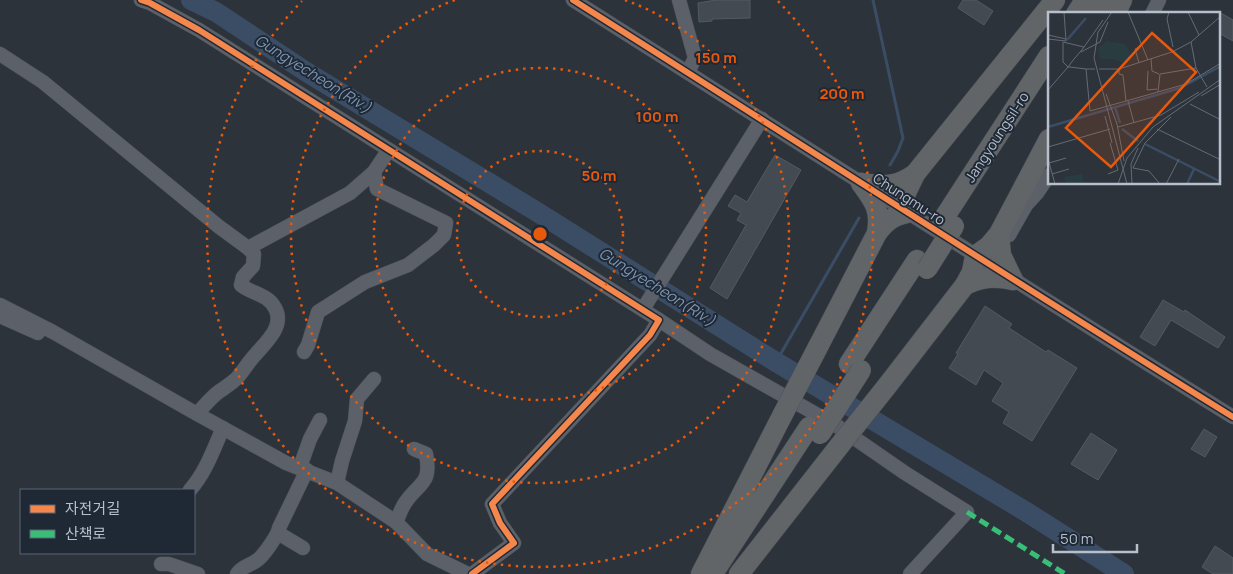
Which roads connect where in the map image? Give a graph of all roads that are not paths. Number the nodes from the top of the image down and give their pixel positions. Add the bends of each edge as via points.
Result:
1 (141, 0) edge
2 (573, 0) edge
3 (679, 0) edge
4 (1055, 0) edge
5 (1085, 0) edge
6 (1101, 0) edge
7 (1122, 0) edge
8 (1159, 0) edge
9 (1077, 12) edge
10 (1093, 12) edge
11 (1116, 12) edge
12 (1153, 12) edge
13 (0, 54) edge
14 (1048, 58) edge
15 (688, 72) junction
16 (1048, 81) edge
17 (762, 119) junction
18 (1048, 141) edge
19 (388, 150) junction
20 (374, 172) junction
21 (915, 174) junction
22 (1048, 176) edge
23 (861, 183) junction
24 (908, 213) junction
25 (949, 222) junction
26 (877, 232) junction
27 (1000, 240) junction
28 (248, 248) junction
29 (975, 256) junction
30 (1013, 280) junction
31 (965, 285) junction
32 (646, 304) junction
33 (0, 305) edge
34 (0, 316) edge
35 (659, 320) junction
36 (53, 332) junction
37 (304, 352) dead end
38 (374, 379) dead end
39 (198, 414) junction
40 (1233, 417) edge
41 (320, 420) dead end
42 (223, 428) junction
43 (814, 431) junction
44 (414, 449) dead end
45 (304, 469) junction
46 (337, 483) junction
47 (191, 489) edge
48 (396, 522) junction
49 (278, 533) junction
50 (303, 548) dead end
51 (160, 564) edge
52 (198, 574) edge
53 (237, 574) edge
54 (468, 574) edge
55 (472, 574) edge
56 (701, 574) edge
57 (713, 574) edge
58 (729, 574) edge
59 (740, 574) edge
60 (910, 574) edge

1 - 19 street via 199,30
2 - 15 street, Chungmu-ro
3 - 15 street via 695,58
4 - 21 highway
5 - 9 highway
6 - 10 highway
7 - 11 highway
8 - 12 street
13 - 28 street via 43,82
14 - 25 highway, Jangyoungsil-ro
15 - 17 street, Chungmu-ro
16 - 25 highway, Jangyoungsil-ro
17 - 23 street, Chungmu-ro
17 - 32 street
18 - 27 highway
19 - 20 street
19 - 32 street
20 - 28 street via 350,192
20 - 37 street via 377,189 446,223 444,235 408,265 364,282 318,312
21 - 23 highway via 891,186
21 - 24 highway via 905,195
22 - 27 street via 1009,235
23 - 24 street, Chungmu-ro
23 - 26 highway via 878,212
24 - 26 highway via 885,222
24 - 29 street, Chungmu-ro
25 - 43 highway
26 - 56 highway, bridge
27 - 29 highway
27 - 30 highway via 1001,255
28 - 39 street via 254,254 253,266 243,276 241,284 270,301 278,316 276,327 246,367
29 - 30 street, Chungmu-ro
29 - 31 highway
30 - 31 highway via 992,277
30 - 40 street, Chungmu-ro
31 - 59 highway, bridge
32 - 35 street
33 - 36 street
34 - 36 street via 43,335
35 - 55 street via 650,335 492,504 514,543
35 - 60 street via 710,354 837,426 967,512
36 - 39 street
38 - 46 street via 357,399 355,421
39 - 42 street
41 - 45 street via 307,446
42 - 45 street via 286,463
42 - 47 street via 207,464
43 - 57 highway
43 - 58 highway
44 - 48 street via 426,454 429,468
45 - 46 street
45 - 49 street
46 - 48 street
48 - 54 street via 427,554
49 - 50 street
49 - 53 street via 262,557 240,568
51 - 52 street

